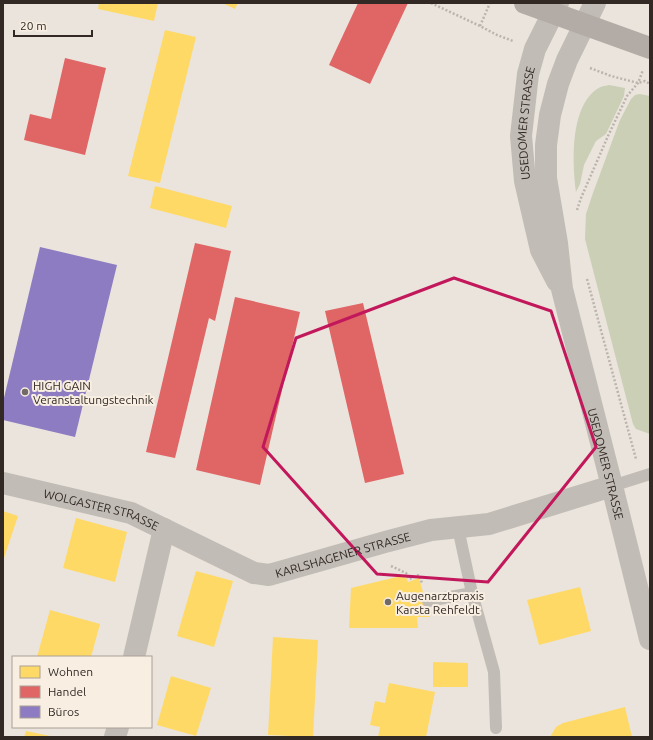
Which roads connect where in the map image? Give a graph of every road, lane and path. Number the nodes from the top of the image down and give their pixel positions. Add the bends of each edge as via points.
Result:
1 (430, 3) edge
2 (490, 3) edge
3 (525, 3) edge
4 (595, 3) edge
5 (555, 8) edge
6 (585, 24) junction
7 (480, 26) junction
8 (650, 48) edge
9 (535, 49) junction
10 (567, 60) junction
11 (645, 81) junction
12 (638, 83) junction
13 (650, 84) edge
14 (650, 87) edge
15 (577, 213) dead end
16 (586, 277) dead end
17 (562, 289) junction
18 (645, 476) edge
19 (3, 483) edge
20 (612, 486) junction
21 (458, 528) junction
22 (164, 529) junction
23 (385, 542) junction
24 (472, 592) junction
25 (428, 601) joint
26 (650, 639) edge
27 (134, 656) edge
28 (496, 728) dead end

1 - 7 path
2 - 7 path
3 - 5 main road
4 - 6 street, USEDOMER STRASSE
5 - 6 main road
5 - 9 street, USEDOMER STRASSE
6 - 8 main road
6 - 10 street, USEDOMER STRASSE
7 - 9 path
9 - 17 street, USEDOMER STRASSE via 528,74 521,136 525,181 540,250
10 - 12 path
10 - 17 street, USEDOMER STRASSE via 550,114 546,145 546,178
11 - 12 path
11 - 13 path
11 - 14 path
12 - 15 path via 627,96 608,136
16 - 18 path
17 - 20 street, USEDOMER STRASSE
18 - 20 lane, KARLSHAGENER STRASSE
19 - 22 street, WOLGASTER STRASSE via 131,514
20 - 21 street, KARLSHAGENER STRASSE via 489,524
20 - 26 street, USEDOMER STRASSE
21 - 23 street, KARLSHAGENER STRASSE via 431,530
21 - 24 lane
22 - 23 street, KARLSHAGENER STRASSE via 254,573 269,575
22 - 27 street, WOLGASTER STRASSE
23 - 25 path via 391,566 406,573 408,579 419,575
24 - 25 lane
24 - 28 lane via 494,672

